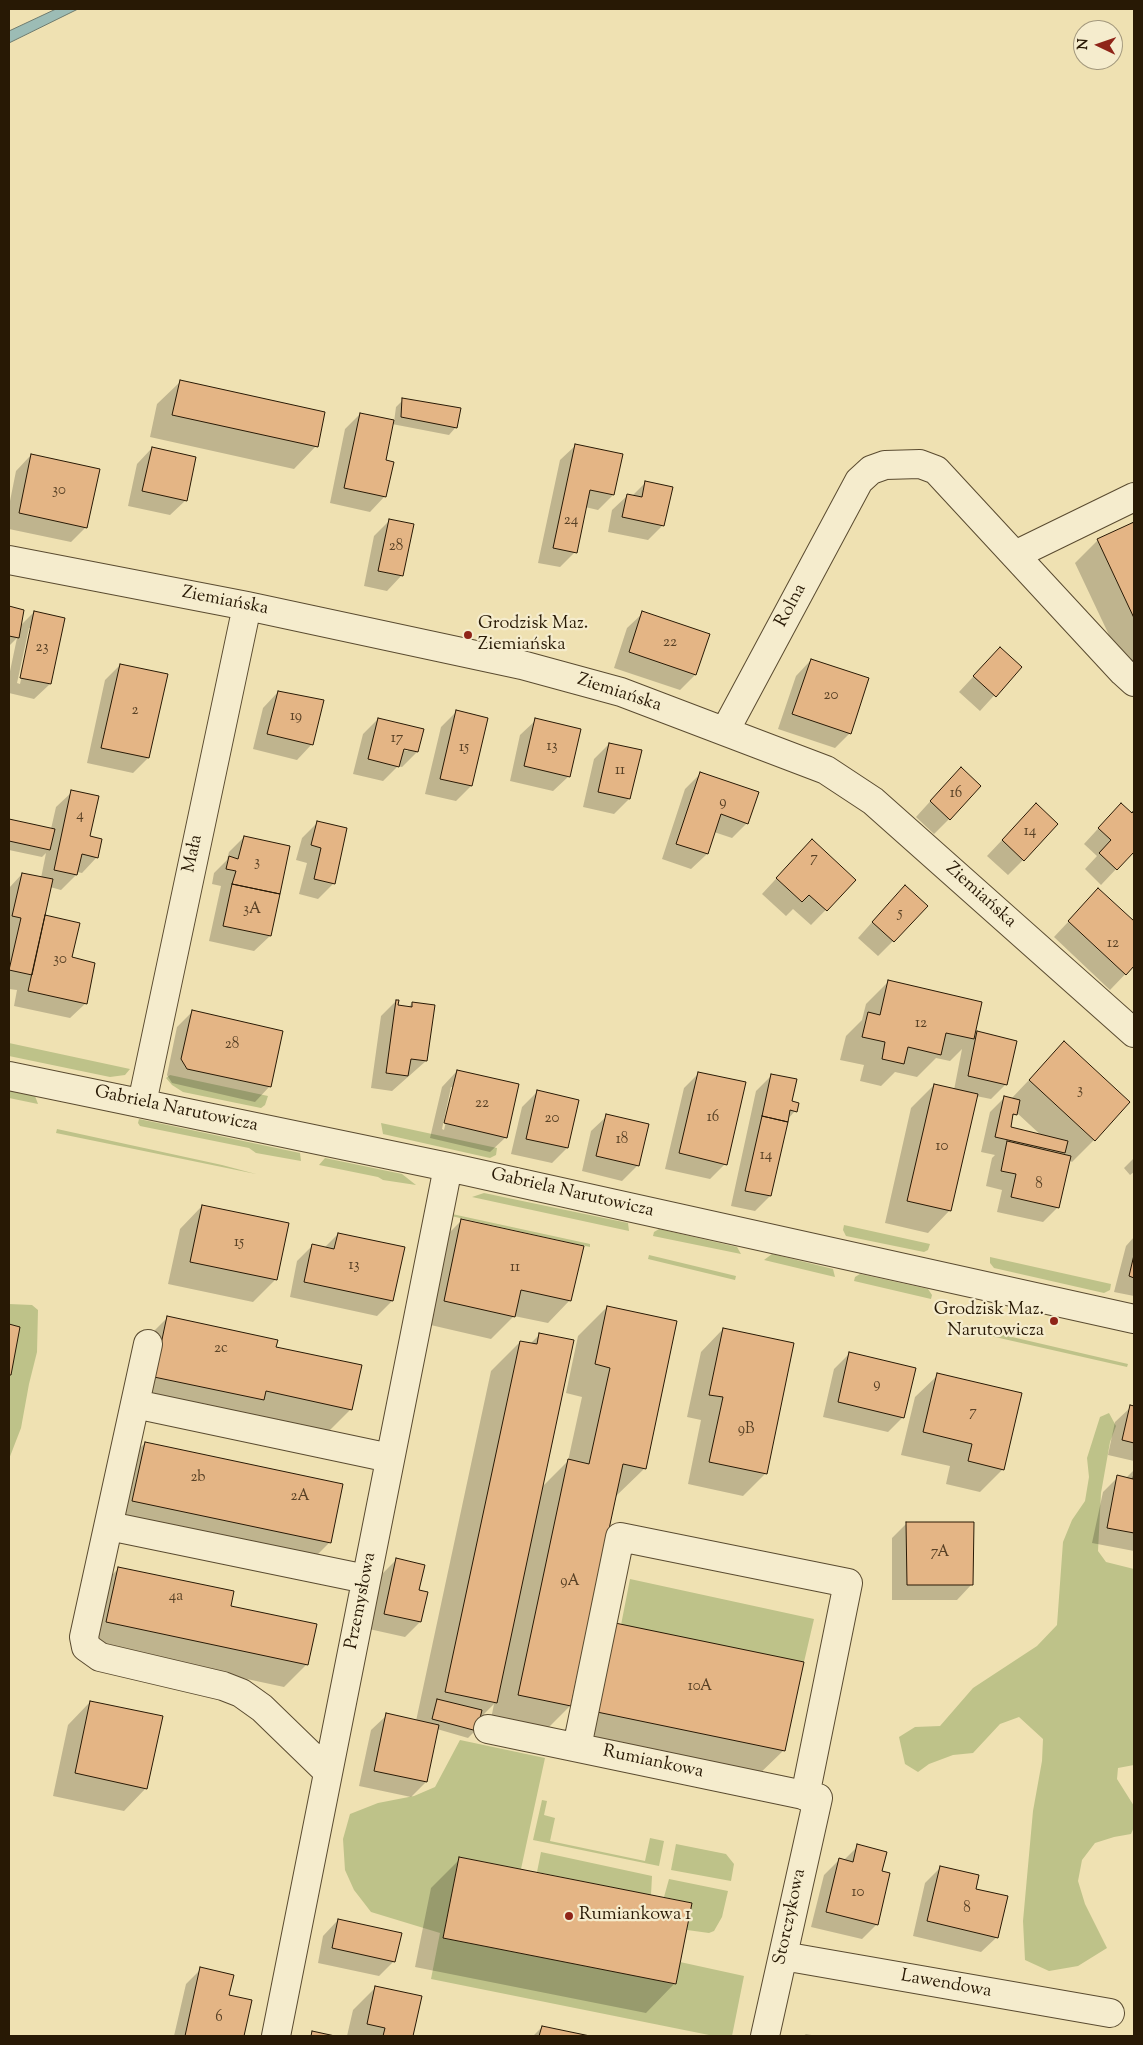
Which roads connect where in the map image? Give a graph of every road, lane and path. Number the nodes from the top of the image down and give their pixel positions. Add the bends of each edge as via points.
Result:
1 (1134, 497) edge
2 (1015, 555) junction
3 (9, 560) edge
4 (247, 606) junction
5 (1134, 682) edge
6 (726, 731) junction
7 (1134, 1033) edge
8 (9, 1076) edge
9 (142, 1103) junction
10 (448, 1167) junction
11 (1134, 1319) edge
12 (148, 1344) dead end
13 (135, 1404) junction
14 (390, 1458) junction
15 (109, 1526) junction
16 (366, 1579) junction
17 (488, 1728) dead end
18 (577, 1747) junction
19 (328, 1772) junction
20 (811, 1797) junction
21 (783, 1956) junction
22 (1110, 2013) dead end
23 (276, 2036) edge
24 (765, 2036) edge

1 - 2 street
2 - 5 street
2 - 6 street, Rolna via 936,470 920,464 885,465 871,470 859,481
3 - 4 street, Ziemiańska
4 - 6 street, Ziemiańska via 522,665 621,692
4 - 9 street, Mała
6 - 7 street, Ziemiańska via 826,770 873,801
8 - 9 street, Gabriela Narutowicza
9 - 10 street, Gabriela Narutowicza
10 - 11 street, Gabriela Narutowicza
10 - 14 street, Przemysłowa
12 - 13 street
13 - 14 street
13 - 15 street
14 - 16 street, Przemysłowa
15 - 16 street
15 - 19 street via 84,1637 86,1647 100,1657 241,1692
16 - 19 street, Przemysłowa
17 - 18 street, Rumiankowa
18 - 20 street, Rumiankowa
18 - 20 street, Storczykowa via 620,1536 848,1582
19 - 23 street, Przemysłowa
20 - 21 street, Storczykowa
21 - 22 street, Lawendowa
21 - 24 street, Storczykowa

